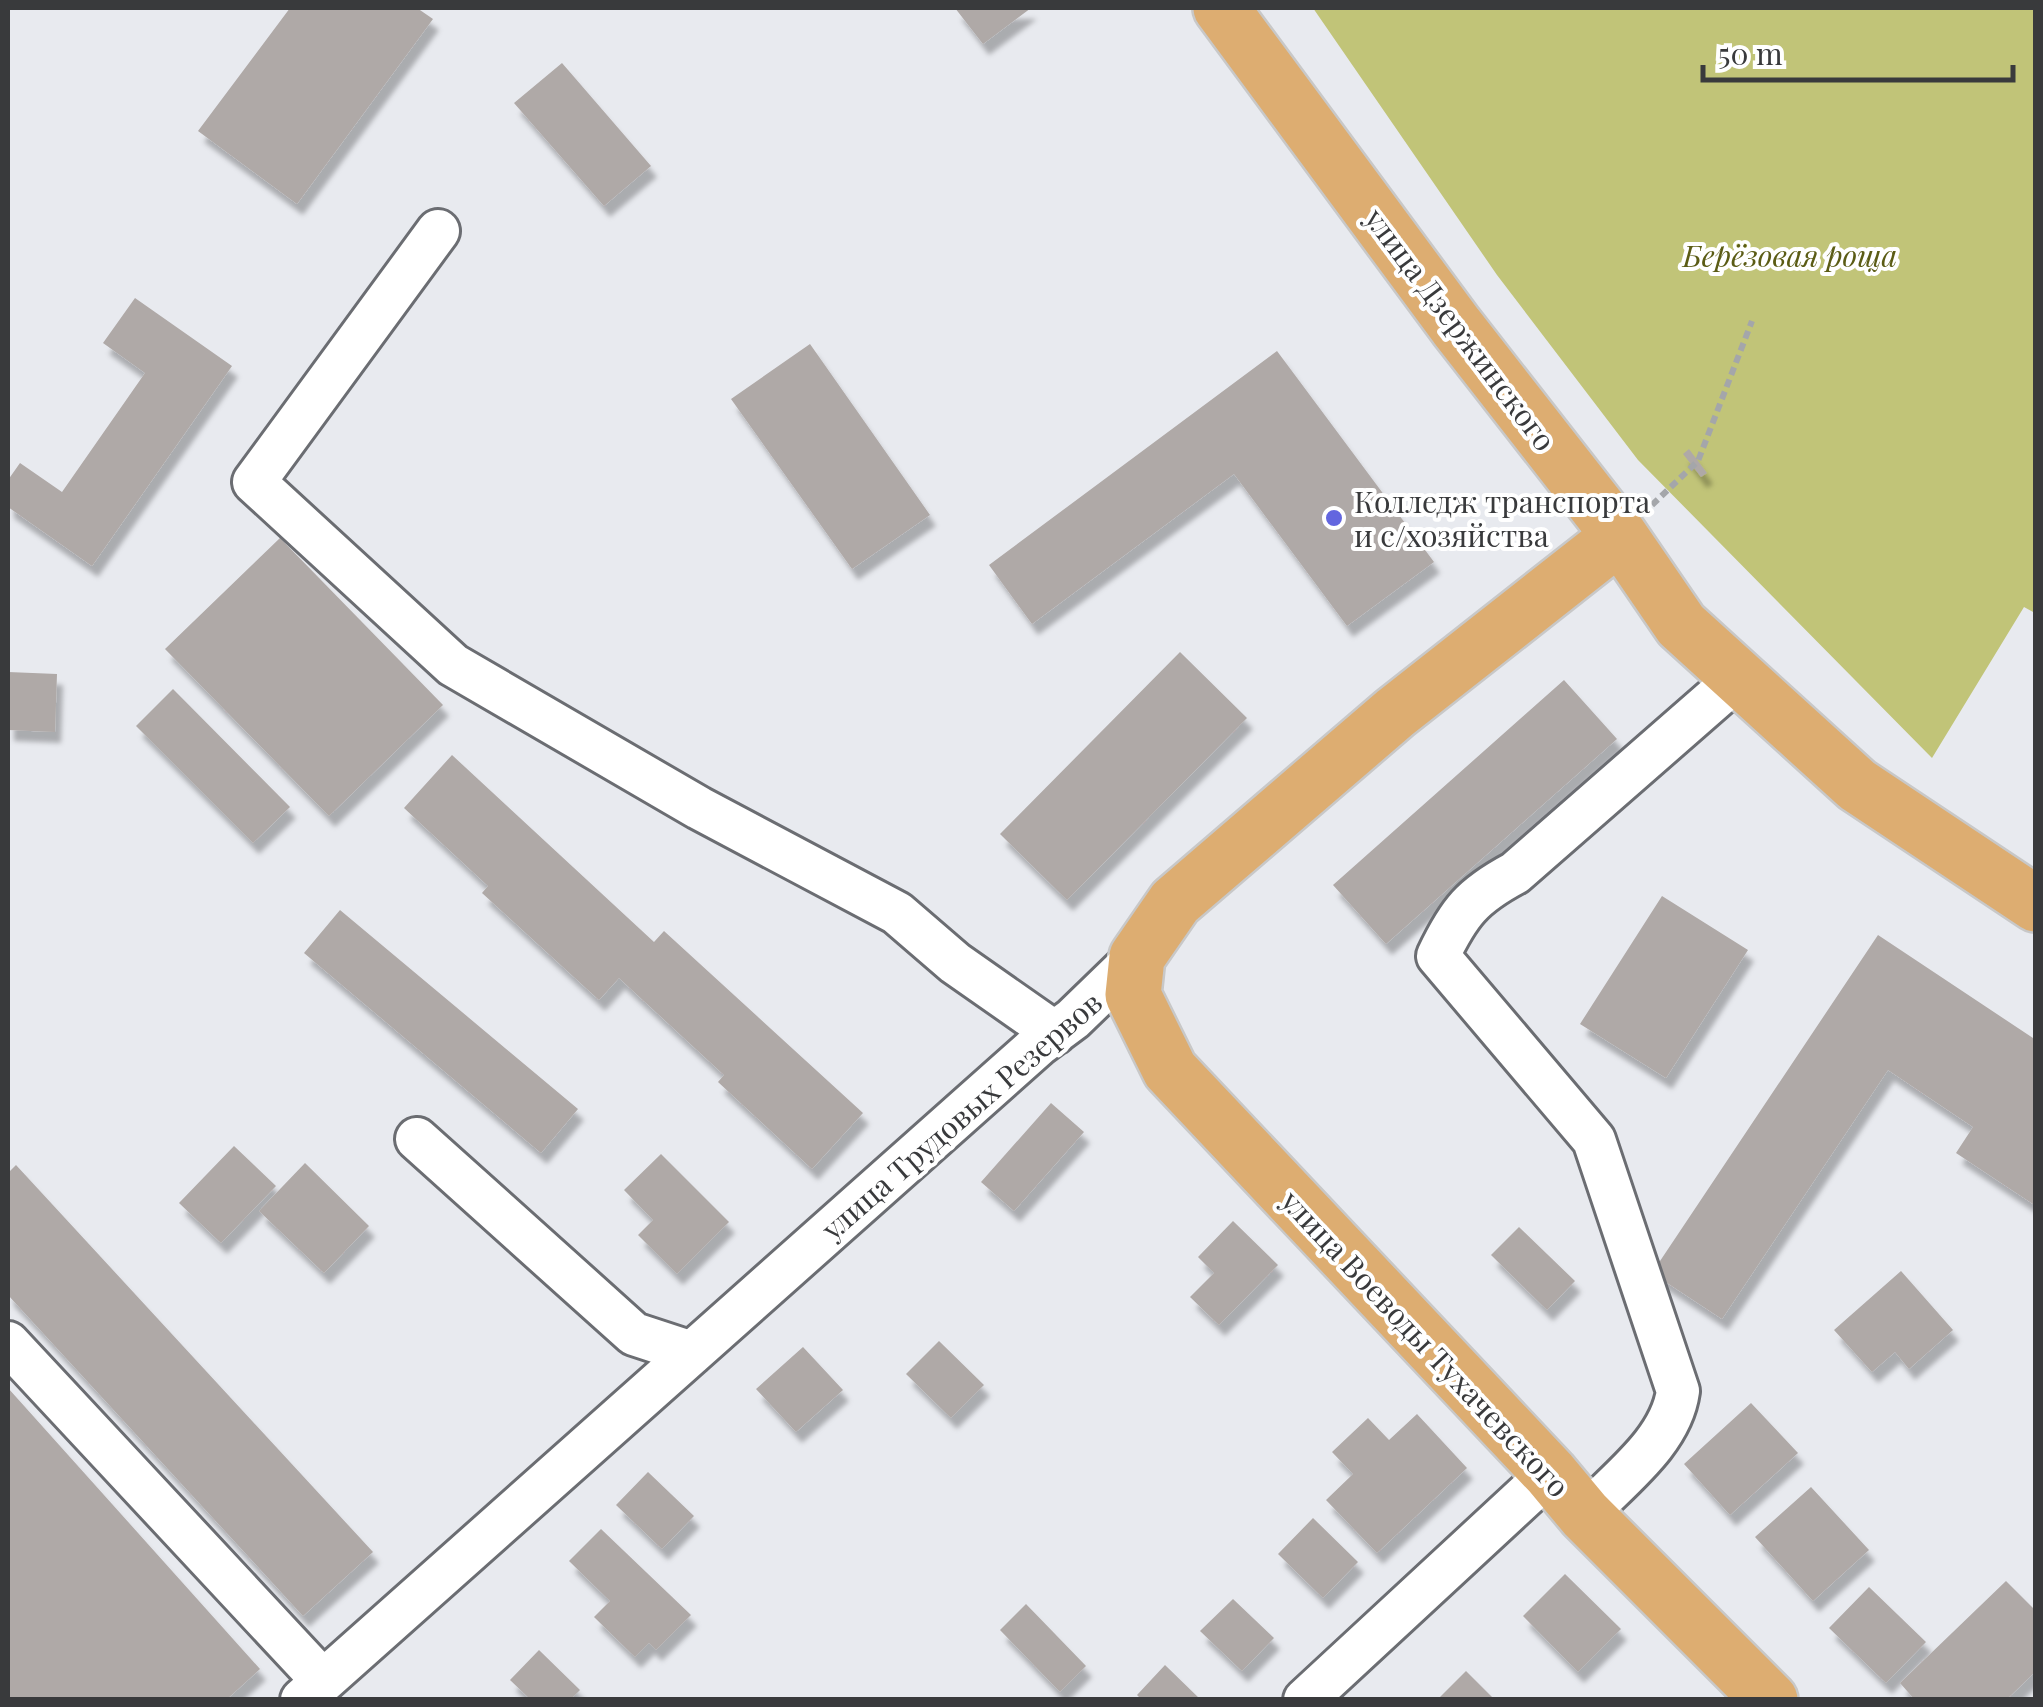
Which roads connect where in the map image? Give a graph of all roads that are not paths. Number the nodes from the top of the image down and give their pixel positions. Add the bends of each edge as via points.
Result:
1 (1220, 8) edge
2 (438, 231) dead end
3 (1620, 536) junction
4 (1738, 678) junction
5 (2036, 904) edge
6 (1137, 957) junction
7 (1055, 1033) junction
8 (417, 1138) dead end
9 (8, 1343) edge
10 (692, 1353) junction
11 (1550, 1472) junction
12 (1585, 1515) junction
13 (312, 1690) edge
14 (1305, 1700) edge
15 (1770, 1700) edge

1 - 3 main road, улица Дзержинского
2 - 7 street via 254,482 453,665 699,808 898,913 954,963
3 - 4 main road, улица Дзержинского via 1681,625
3 - 6 main road, улица Трудовых Резервов via 1395,713 1175,902
4 - 5 main road, улица Дзержинского via 1857,785
4 - 12 street via 1515,873 1481,891 1458,916 1438,956 1594,1140 1678,1390 1662,1435
6 - 7 street, улица Трудовых Резервов
6 - 11 main road, улица Воеводы Тухачевского via 1133,995 1170,1070
7 - 10 street, улица Трудовых Резервов
8 - 10 street via 634,1334
9 - 13 street
10 - 13 street, улица Трудовых Резервов
11 - 12 main road, улица Воеводы Тухачевского
11 - 14 street
12 - 15 main road, улица Воеводы Тухачевского

